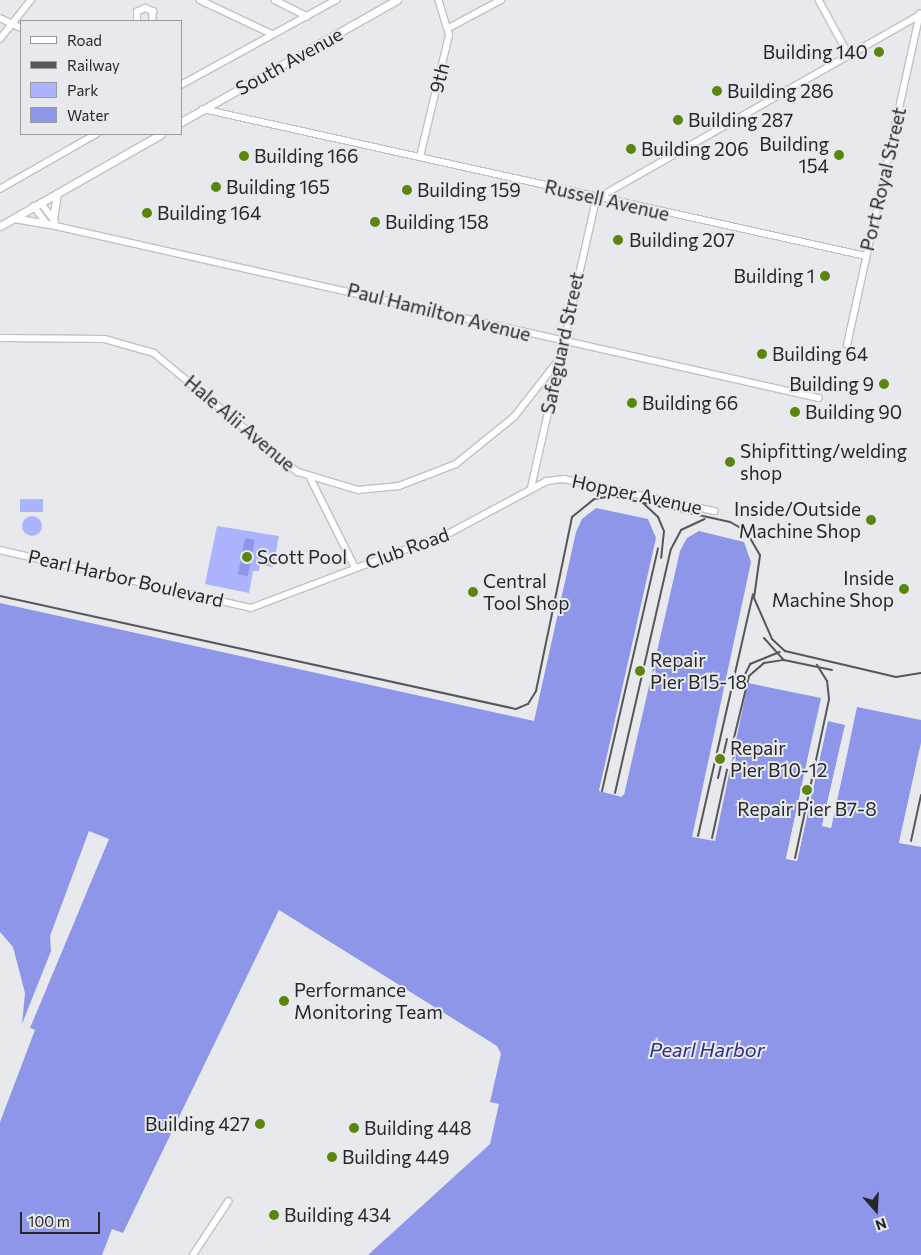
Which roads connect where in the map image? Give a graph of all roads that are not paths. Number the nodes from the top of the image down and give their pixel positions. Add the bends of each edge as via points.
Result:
1 (31, 0) edge
2 (200, 0) edge
3 (275, 0) edge
4 (336, 0) edge
5 (397, 0) edge
6 (438, 0) edge
7 (501, 0) edge
8 (819, 0) edge
9 (920, 14) edge
10 (307, 16) junction
11 (0, 18) edge
12 (136, 20) edge
13 (153, 20) edge
14 (13, 24) junction
15 (20, 28) edge
16 (449, 28) junction
17 (272, 34) junction
18 (0, 39) edge
19 (849, 55) junction
20 (182, 85) edge
21 (203, 109) junction
22 (182, 121) edge
23 (94, 135) edge
24 (159, 135) edge
25 (420, 157) junction
26 (0, 188) edge
27 (57, 194) junction
28 (596, 199) junction
29 (38, 204) junction
30 (14, 218) junction
31 (50, 222) junction
32 (0, 226) edge
33 (866, 256) junction
34 (0, 338) edge
35 (562, 342) junction
36 (847, 345) dead end
37 (558, 361) junction
38 (819, 398) dead end
39 (310, 479) junction
40 (530, 488) junction
41 (715, 511) dead end
42 (0, 550) edge
43 (355, 567) junction
44 (251, 608) joint
45 (228, 1202) dead end
46 (193, 1255) edge

1 - 14 street
2 - 17 street
3 - 10 street
4 - 10 street
5 - 21 street, South Avenue
6 - 16 street
7 - 16 street
8 - 19 street
9 - 19 street
9 - 33 street, Port Royal Street
10 - 17 street
11 - 14 street
12 - 13 street via 137,12 145,8 152,11
14 - 15 street
14 - 18 street
16 - 25 street, 9th
17 - 20 street
19 - 28 street
21 - 22 street, South Avenue
21 - 25 street, Russell Avenue
23 - 26 street
24 - 27 street
25 - 28 street, Russell Avenue
27 - 29 street
27 - 31 street
28 - 33 street, Russell Avenue
28 - 35 street, Safeguard Street
29 - 30 street
29 - 31 street
30 - 31 street
30 - 32 street
31 - 35 street, Paul Hamilton Avenue
33 - 36 street, Port Royal Street
34 - 39 street, Hale Alii Avenue via 105,339 154,353 280,460
35 - 37 street, Safeguard Street
35 - 38 street, Paul Hamilton Avenue
37 - 39 street, Hale Alii Avenue via 514,417 456,464 420,480 379,490 338,487
37 - 40 street, Safeguard Street
39 - 43 street
40 - 41 street, Hopper Avenue via 564,479
40 - 43 street, Club Road via 450,533
42 - 44 street, Pearl Harbor Boulevard
43 - 44 street, Club Road
45 - 46 street

